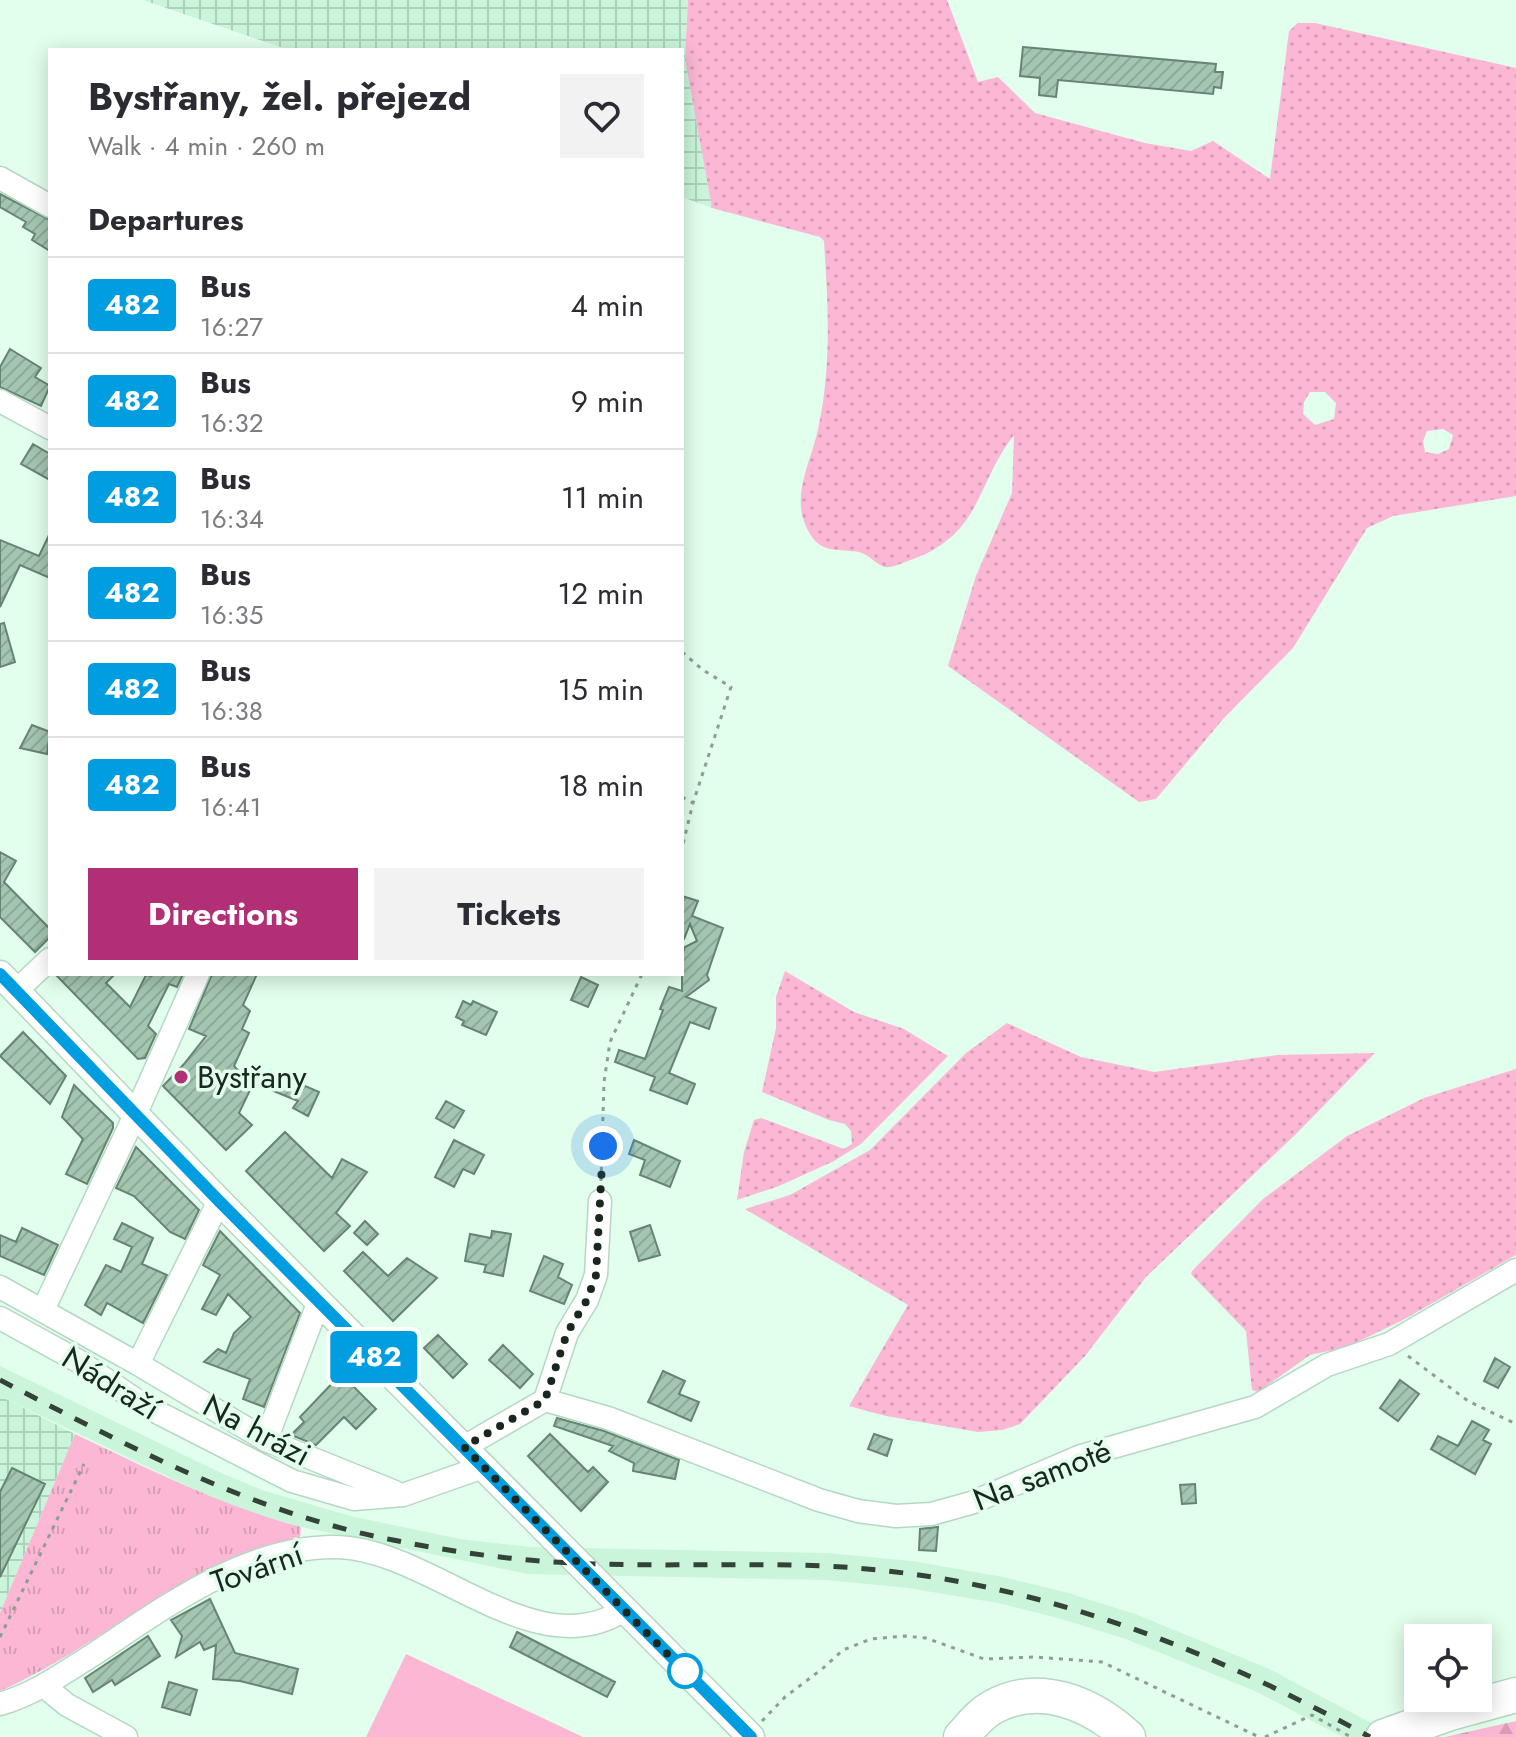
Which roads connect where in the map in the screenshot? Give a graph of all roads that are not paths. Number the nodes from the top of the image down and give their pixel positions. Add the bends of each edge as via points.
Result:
1 (0, 178) edge
2 (48, 205) edge
3 (0, 401) edge
4 (48, 427) edge
5 (48, 960) edge
6 (197, 976) edge
7 (8, 982) edge
8 (136, 1113) junction
9 (219, 1201) junction
10 (600, 1201) road end
11 (1516, 1270) edge
12 (0, 1287) edge
13 (319, 1301) junction
14 (43, 1310) junction
15 (0, 1318) edge
16 (138, 1364) junction
17 (545, 1400) junction
18 (266, 1440) junction
19 (464, 1447) junction
20 (483, 1467) junction
21 (403, 1495) junction
22 (624, 1610) junction
23 (44, 1686) junction
24 (1516, 1695) edge
25 (0, 1704) edge
26 (750, 1736) edge
27 (126, 1737) edge
28 (961, 1737) edge
29 (1128, 1737) edge
30 (1383, 1737) edge

1 - 2 street
3 - 4 street
5 - 7 street
6 - 8 street
7 - 8 street
8 - 9 street
8 - 14 street
9 - 13 street
9 - 16 street
10 - 17 street via 596,1275 567,1333
11 - 17 street, Na samotě via 1389,1344 1327,1365 1255,1407 1081,1456 971,1503 931,1514 858,1511 819,1500 608,1418
12 - 14 street, Na hrázi
13 - 18 street
13 - 19 street
14 - 16 street, Na hrázi
15 - 21 street, Nádraží via 145,1406 292,1481 354,1499
16 - 18 street, Na hrázi
17 - 19 street
18 - 21 street, Na hrázi
19 - 20 street
20 - 21 street
20 - 22 street
22 - 23 street, Tovární via 586,1625 540,1623 390,1557 341,1547 302,1550 213,1580
22 - 26 street
23 - 25 street, Tovární
23 - 27 street
24 - 30 main road
28 - 29 main road via 991,1708 1036,1696 1084,1705

